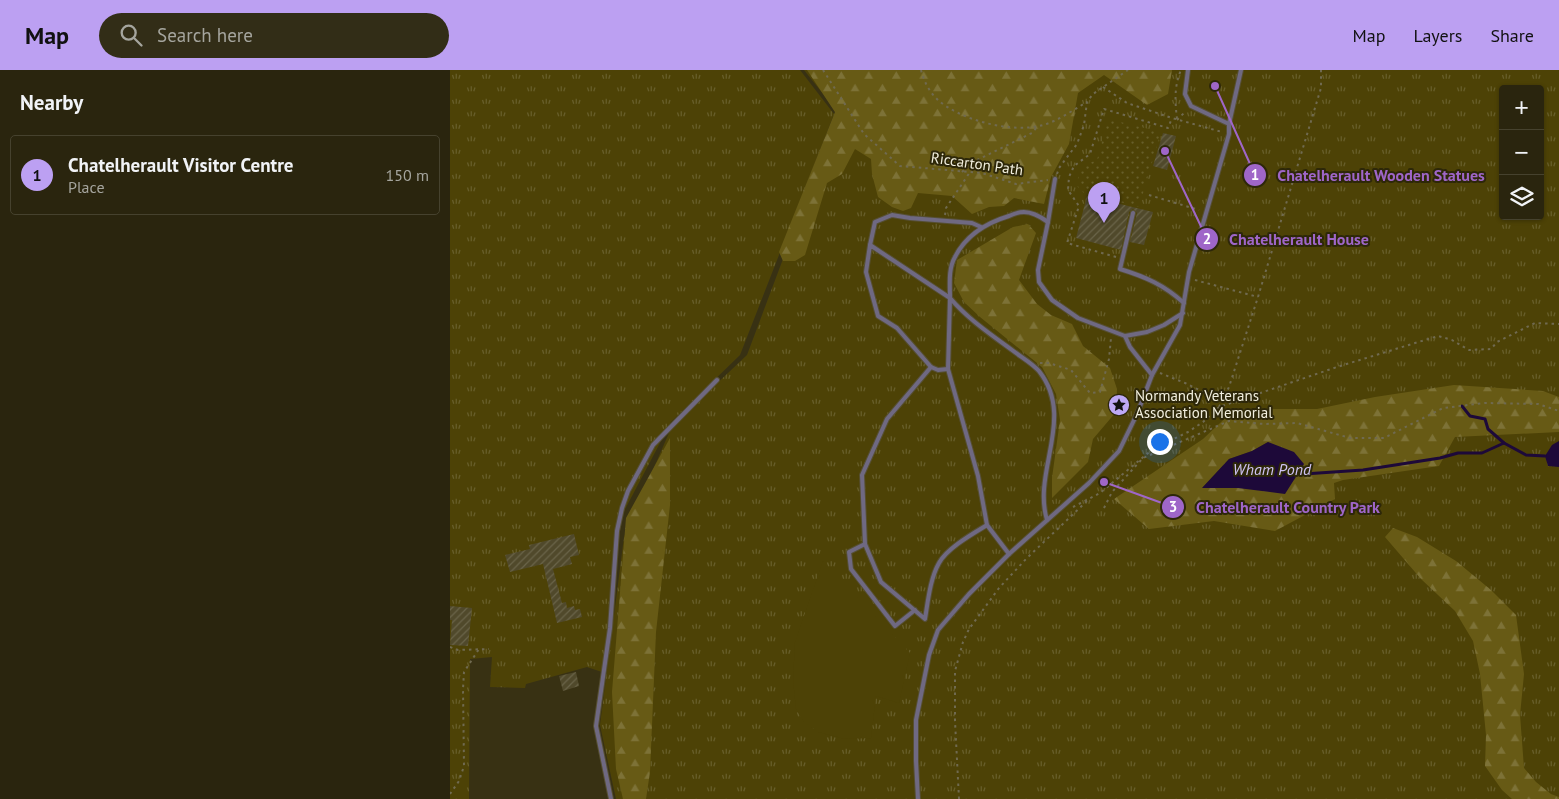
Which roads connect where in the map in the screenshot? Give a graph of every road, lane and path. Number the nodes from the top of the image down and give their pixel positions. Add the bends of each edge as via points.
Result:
1 (823, 70) edge
2 (921, 70) edge
3 (1128, 70) edge
4 (1181, 70) edge
5 (1188, 70) edge
6 (1241, 70) edge
7 (1321, 70) edge
8 (1103, 88) junction
9 (1086, 102) junction
10 (1191, 106) junction
11 (1172, 118) junction
12 (1177, 120) junction
13 (1229, 124) junction
14 (1038, 126) junction
15 (1229, 134) junction
16 (962, 172) junction
17 (970, 172) junction
18 (1055, 179) junction
19 (1148, 195) dead end
20 (1207, 212) junction
21 (1133, 213) dead end
22 (943, 221) junction
23 (1048, 222) junction
24 (981, 227) junction
25 (870, 245) junction
26 (1123, 259) junction
27 (1200, 281) dead end
28 (950, 298) junction
29 (1258, 298) junction
30 (1184, 303) junction
31 (1183, 313) junction
32 (1559, 324) edge
33 (1112, 331) junction
34 (1125, 336) junction
35 (1030, 364) junction
36 (931, 367) junction
37 (948, 369) junction
38 (1158, 372) dead end
39 (1152, 375) junction
40 (717, 380) dead end
41 (1222, 401) junction
42 (1219, 407) junction
43 (1559, 411) edge
44 (1104, 508) dead end
45 (1047, 520) junction
46 (988, 525) junction
47 (865, 544) junction
48 (1009, 554) junction
49 (915, 610) junction
50 (450, 647) edge
51 (479, 648) junction
52 (489, 650) dead end
53 (450, 794) edge
54 (611, 799) edge
55 (918, 799) edge
56 (959, 799) edge

1 - 16 path, Riccarton Path via 864,134 900,166
2 - 14 path via 924,82 936,99 954,111 1007,127
3 - 8 path
4 - 12 path via 1177,79
5 - 10 lane via 1185,94
6 - 13 lane
7 - 29 path via 1321,88
8 - 9 path
8 - 11 path via 1127,103
9 - 14 path
9 - 18 path via 1084,125 1077,144
10 - 12 path
10 - 13 lane
11 - 12 path
11 - 26 path via 1168,128 1104,109 1090,154 1074,166 1069,177 1068,190 1079,206 1067,243
12 - 15 path
13 - 15 lane
14 - 16 path via 1032,133 971,163
15 - 20 lane
16 - 17 path, Riccarton Path
17 - 18 path, Riccarton Path via 1016,184
17 - 22 path via 946,208
18 - 23 lane
19 - 20 path
20 - 30 lane
21 - 26 lane
22 - 24 lane
22 - 25 lane via 892,215 875,222
23 - 24 lane via 1038,214 1022,212
23 - 33 lane via 1038,270 1044,291 1071,314
24 - 28 lane via 954,257
25 - 28 lane
25 - 36 lane via 866,272 878,316 897,328
26 - 30 lane via 1120,269 1169,289
27 - 29 path
28 - 35 lane via 963,313
28 - 37 lane
29 - 41 path
30 - 31 lane
31 - 34 lane via 1147,332
31 - 39 lane via 1180,325
32 - 42 path via 1535,324 1491,348 1469,350 1438,336
33 - 34 lane
33 - 35 path via 1100,392 1090,394 1071,370 1049,363
34 - 39 lane
35 - 45 lane via 1048,385 1054,402 1054,430 1043,495
36 - 37 lane
36 - 47 lane via 887,419 862,475
37 - 46 lane
38 - 41 path
39 - 45 lane via 1119,451
40 - 54 lane via 653,445 622,508 596,726
41 - 42 path
42 - 56 path via 1188,432 1153,449 1090,498 999,588 969,629 955,671
43 - 44 path via 1538,404 1494,403 1443,408 1384,438 1350,438 1297,424 1229,421 1143,458 1112,492
45 - 48 lane
46 - 48 lane
46 - 49 lane via 959,543 939,562 924,619
47 - 49 lane via 882,582
47 - 49 lane via 849,552 851,569 895,626
48 - 55 lane via 938,630 929,655 916,720
50 - 51 path via 458,650
51 - 52 path
51 - 53 path via 464,672 464,766

